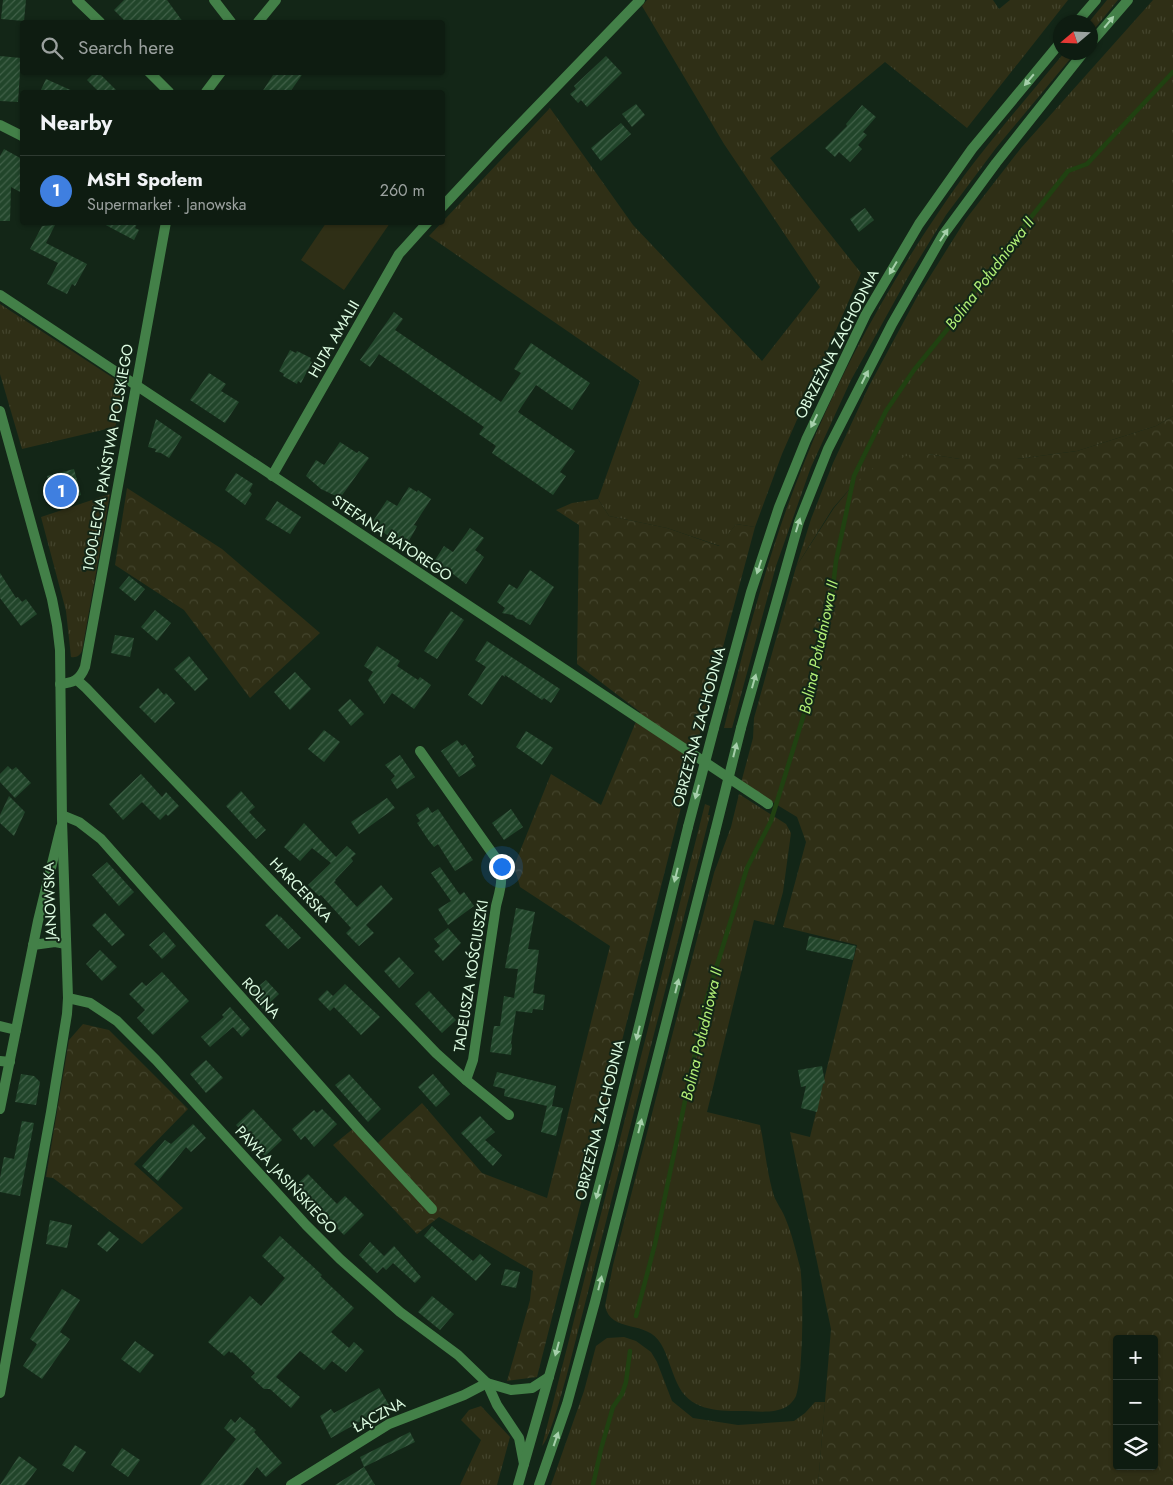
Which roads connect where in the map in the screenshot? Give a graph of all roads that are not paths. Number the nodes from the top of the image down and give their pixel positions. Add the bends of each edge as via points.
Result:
1 (78, 0) edge
2 (214, 0) edge
3 (276, 0) edge
4 (640, 0) edge
5 (1128, 0) edge
6 (1093, 3) edge
7 (1083, 15) edge
8 (98, 20) edge
9 (229, 20) edge
10 (260, 20) edge
11 (1098, 35) edge
12 (1053, 51) edge
13 (1078, 60) edge
14 (153, 75) edge
15 (218, 75) edge
16 (167, 90) edge
17 (207, 90) edge
18 (0, 125) edge
19 (20, 135) edge
20 (445, 204) edge
21 (165, 225) edge
22 (425, 225) edge
23 (0, 295) edge
24 (137, 384) junction
25 (0, 411) edge
26 (272, 476) junction
27 (77, 680) junction
28 (60, 684) junction
29 (420, 750) dead end
30 (768, 804) dead end
31 (62, 818) junction
32 (33, 944) junction
33 (66, 944) junction
34 (68, 998) junction
35 (0, 1026) edge
36 (16, 1030) junction
37 (5, 1062) edge
38 (466, 1080) junction
39 (0, 1109) edge
40 (509, 1116) dead end
41 (432, 1209) dead end
42 (549, 1377) junction
43 (487, 1383) junction
44 (0, 1393) edge
45 (524, 1464) junction
46 (291, 1485) edge
47 (518, 1485) edge
48 (539, 1485) edge

1 - 8 street
2 - 9 street
3 - 10 street
4 - 20 street
11 -> 5 street
6 - 7 street
12 -> 42 street, OBRZEŻNA ZACHODNIA, bridge via 967,156 919,224 866,314 806,440 779,508 751,592 714,728
48 -> 13 street, bridge via 567,1404 595,1302 741,728 799,522 828,449 892,324 943,235
14 - 16 street
15 - 17 street
18 - 19 street
21 - 24 street, 1000-LECIA PAŃSTWA POLSKIEGO
22 - 26 street, HUTA AMALII via 399,254
23 - 24 street, STEFANA BATOREGO
24 - 26 street, STEFANA BATOREGO
24 - 27 street, 1000-LECIA PAŃSTWA POLSKIEGO via 85,667
25 - 28 street, JANOWSKA via 52,599 60,650
26 - 30 street, STEFANA BATOREGO
27 - 28 street
27 - 38 street, HARCERSKA via 436,1053
28 - 31 street, JANOWSKA
29 - 38 street, TADEUSZA KOŚCIUSZKI via 502,871 473,1060
31 - 32 street
31 - 33 street, JANOWSKA
31 - 41 street, ROLNA via 79,822 100,839
32 - 33 street
32 - 36 street
33 - 34 street, JANOWSKA
34 - 43 street, PAWŁA JASIŃSKIEGO via 90,1003 117,1021 340,1259 400,1312 458,1355
34 - 44 street, JANOWSKA via 51,1112
35 - 36 street
36 - 37 street
37 - 39 street
38 - 40 street, HARCERSKA
42 - 43 street, PAWŁA JASIŃSKIEGO via 532,1388 511,1390
42 - 45 street, OBRZEŻNA ZACHODNIA
43 - 45 street, PAWŁA JASIŃSKIEGO via 519,1438
43 - 46 street, ŁĄCZNA via 389,1424
45 - 47 street, OBRZEŻNA ZACHODNIA

